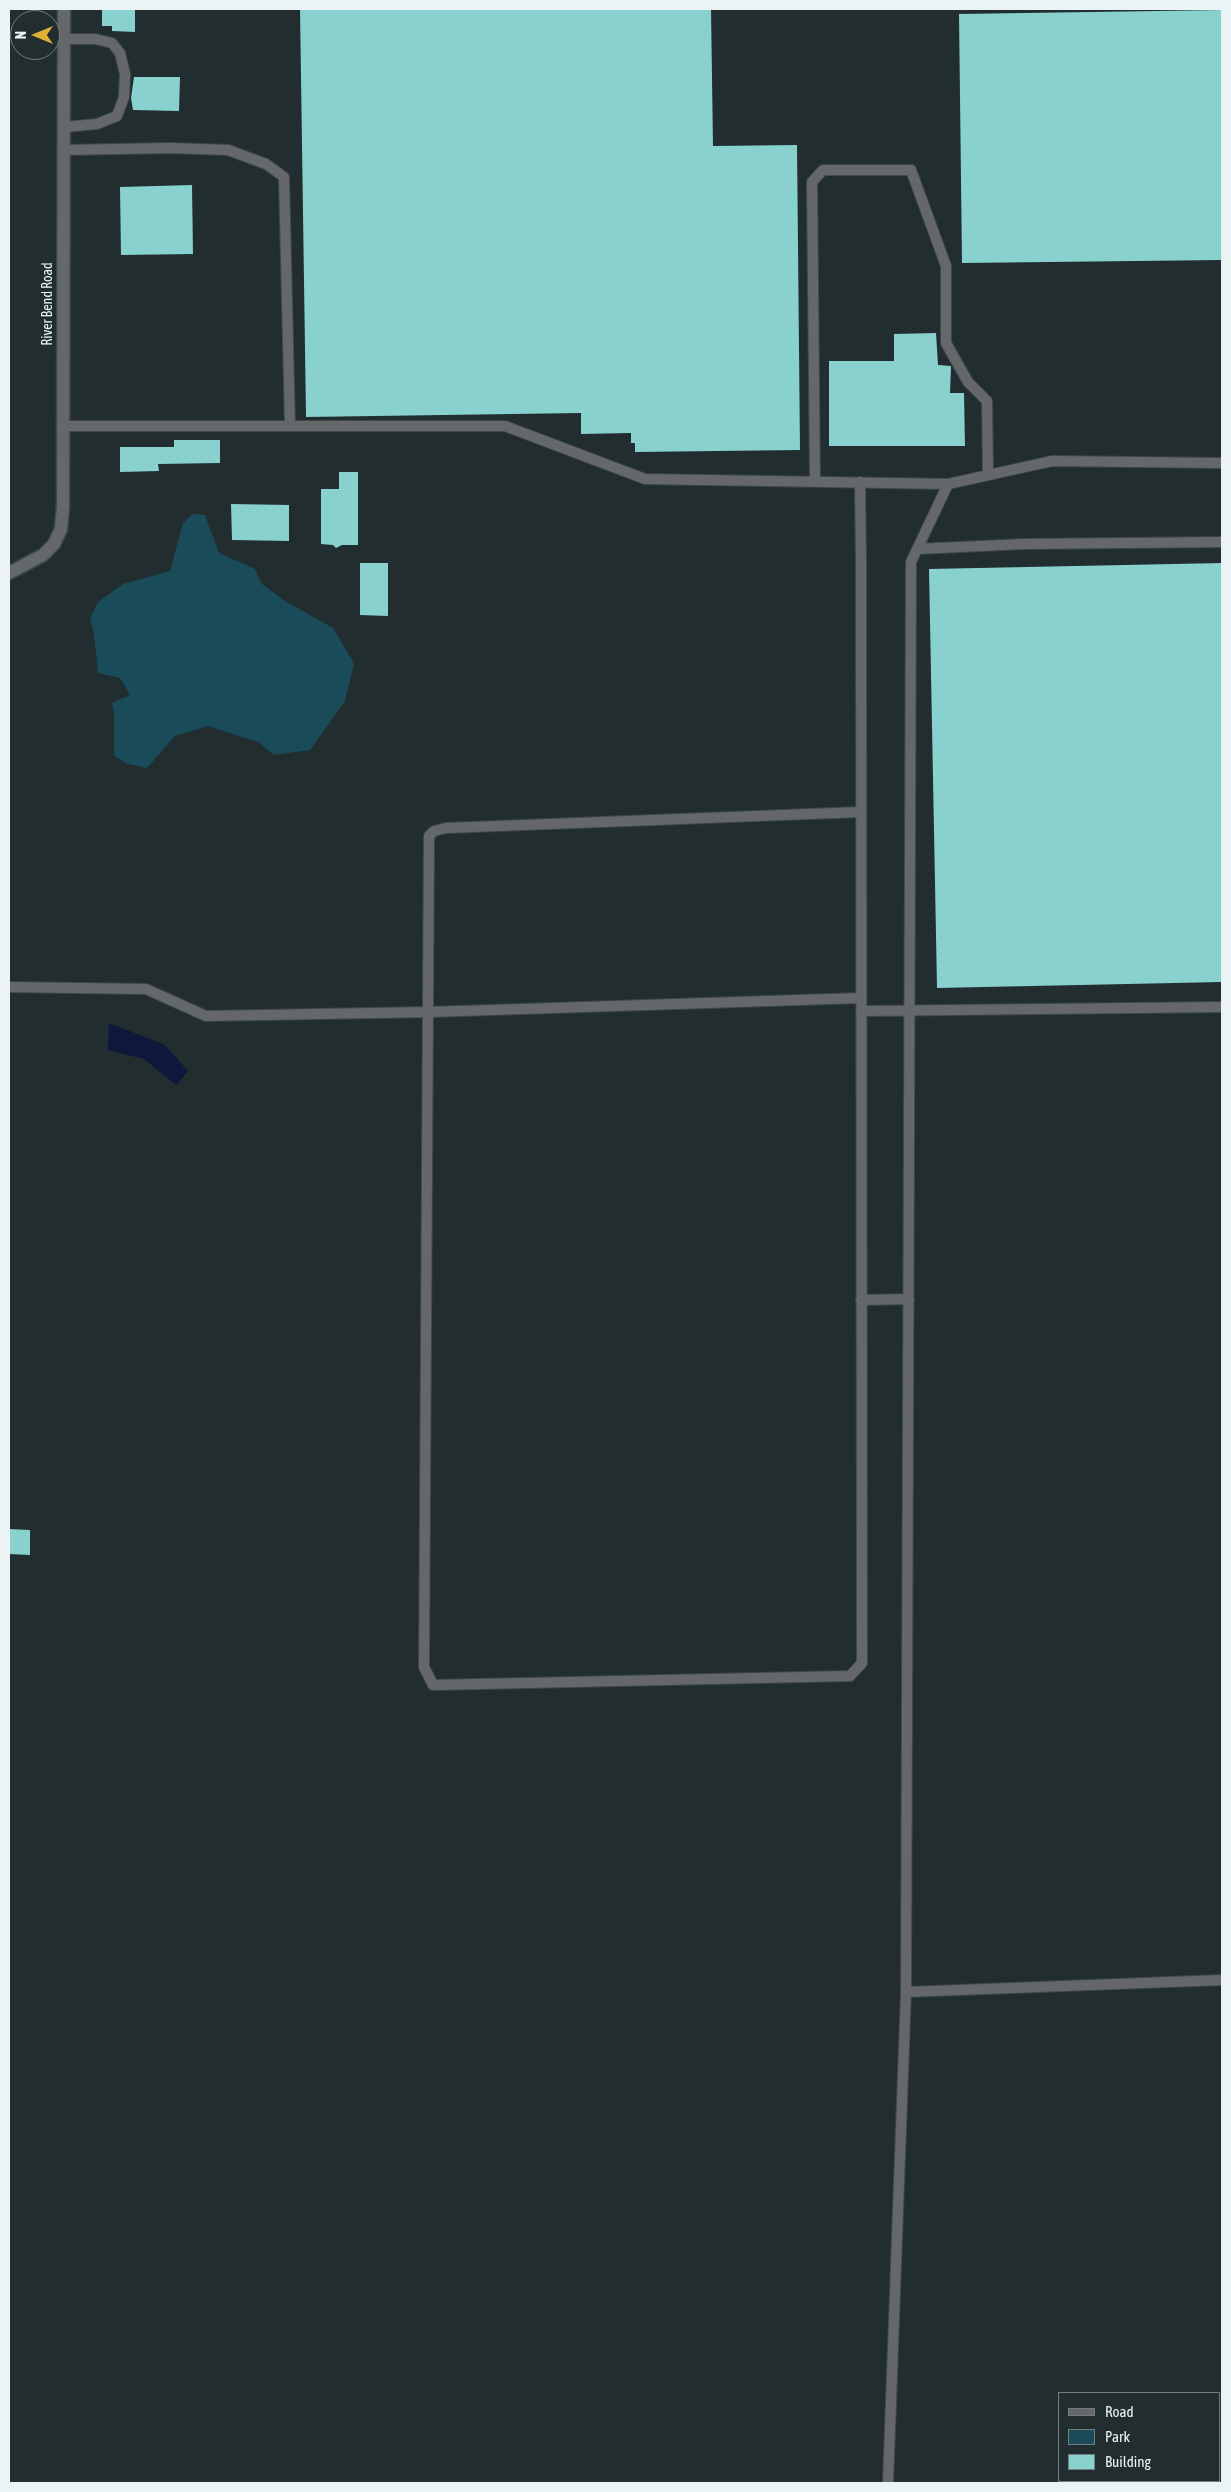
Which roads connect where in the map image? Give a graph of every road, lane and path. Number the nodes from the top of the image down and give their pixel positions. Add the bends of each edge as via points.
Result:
1 (64, 9) edge
2 (64, 39) junction
3 (64, 127) junction
4 (63, 150) junction
5 (62, 426) junction
6 (290, 426) junction
7 (1222, 463) edge
8 (988, 475) junction
9 (815, 482) junction
10 (860, 482) junction
11 (948, 484) junction
12 (1222, 542) edge
13 (917, 549) junction
14 (9, 573) edge
15 (861, 812) junction
16 (9, 987) edge
17 (861, 998) junction
18 (1222, 1007) edge
19 (911, 1009) junction
20 (861, 1011) junction
21 (428, 1012) junction
22 (910, 1299) junction
23 (861, 1300) junction
24 (1222, 1980) edge
25 (906, 1992) junction
26 (888, 2483) edge

1 - 2 street, River Bend Road
2 - 3 street, River Bend Road
2 - 3 lane via 112,43 120,54 125,74 124,97 117,116 97,124
3 - 4 street, River Bend Road
4 - 5 street, River Bend Road
4 - 6 lane via 228,150 266,164 284,177
5 - 6 lane
5 - 14 street, River Bend Road via 61,529 54,544 43,555
6 - 9 lane via 506,426 645,479
7 - 8 lane via 1052,461
8 - 9 lane via 987,401 968,382 946,343 946,266 911,170 823,170 812,182
8 - 11 lane
9 - 10 lane
10 - 11 lane
10 - 15 lane
11 - 13 lane
12 - 13 lane via 1024,544
13 - 19 lane via 911,562
15 - 17 lane
15 - 21 lane via 434,831 430,836
16 - 21 lane via 146,989 206,1016
17 - 20 lane
17 - 21 lane
18 - 19 lane
19 - 20 lane
19 - 22 lane
20 - 23 lane
21 - 23 lane via 424,1667 433,1685 850,1676 862,1662
22 - 23 lane
22 - 25 lane
24 - 25 lane
25 - 26 lane

